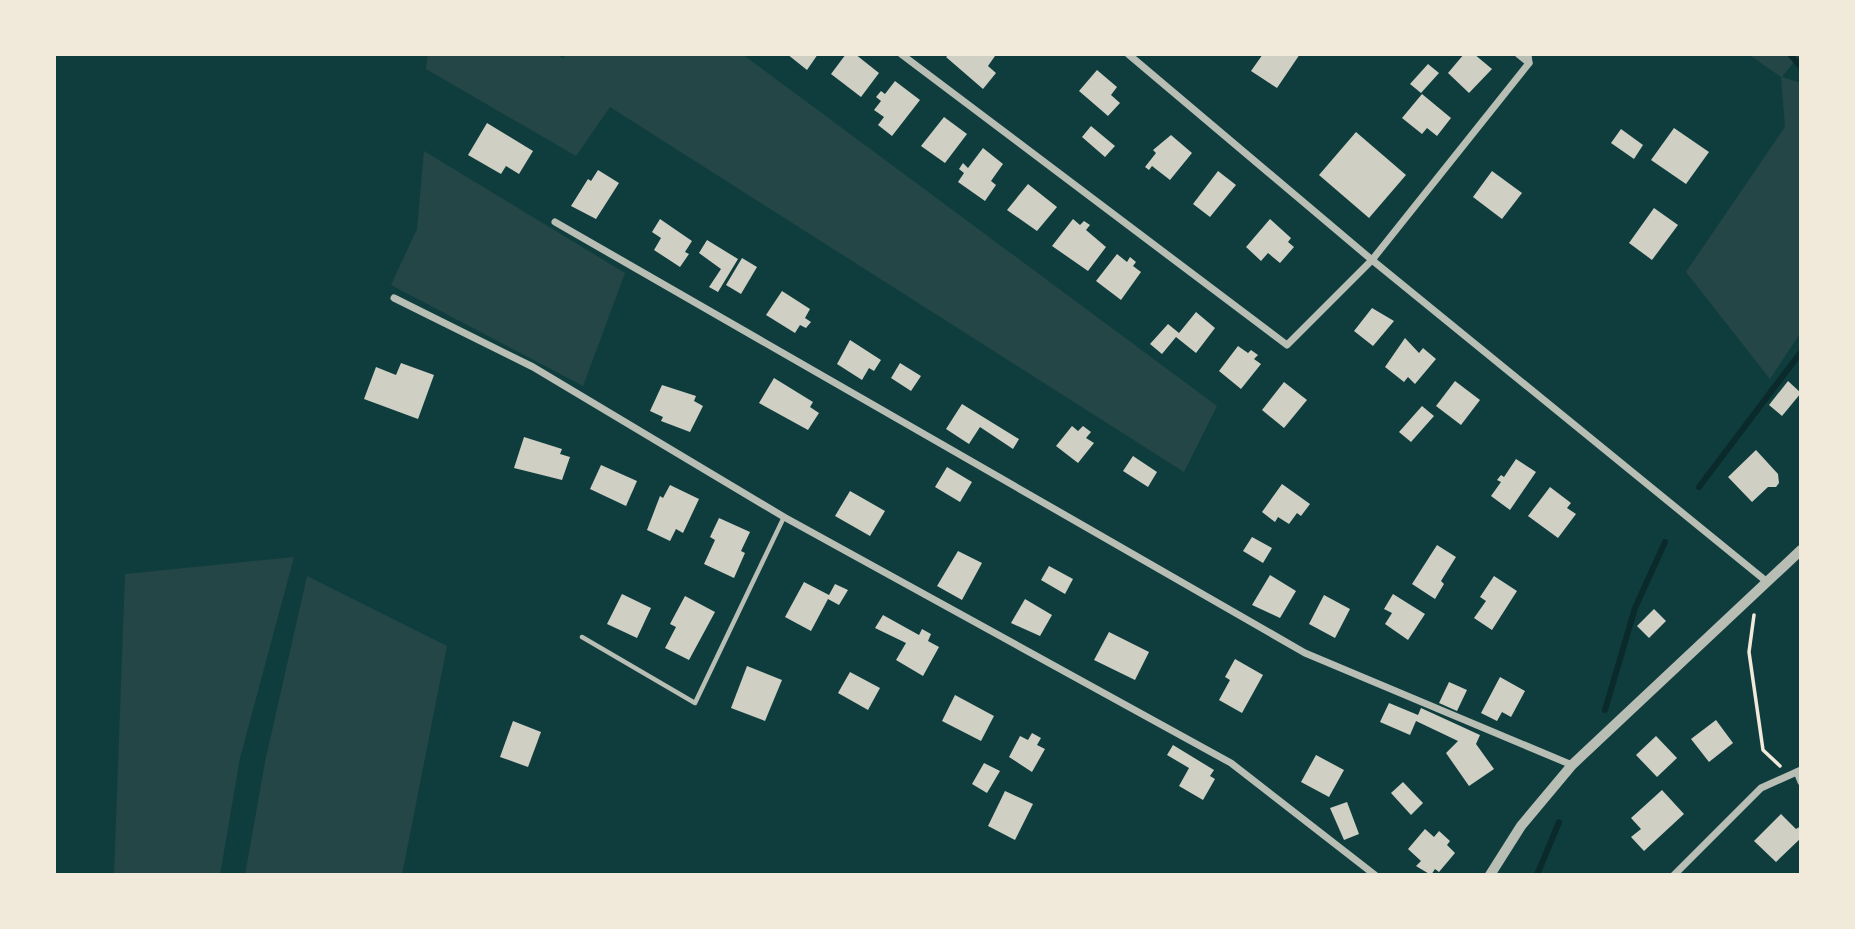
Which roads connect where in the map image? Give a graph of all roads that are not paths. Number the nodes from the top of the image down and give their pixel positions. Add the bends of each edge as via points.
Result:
1 (901, 54) edge
2 (1128, 54) edge
3 (1517, 54) edge
4 (1528, 54) edge
5 (1529, 63) junction
6 (555, 222) dead end
7 (1372, 260) junction
8 (394, 298) dead end
9 (783, 517) junction
10 (1801, 550) edge
11 (1766, 581) junction
12 (582, 637) dead end
13 (1572, 765) junction
14 (1799, 771) edge
15 (1801, 782) edge
16 (1375, 875) edge
17 (1490, 875) edge
18 (1674, 875) edge

1 - 7 street via 1287,345
2 - 7 street
3 - 5 street
4 - 5 street
5 - 7 street
6 - 13 street via 1293,647
7 - 11 street
8 - 9 street via 533,367
9 - 12 lane via 695,703
9 - 16 street via 1231,763
10 - 11 street
11 - 13 street
13 - 17 street via 1521,826
14 - 15 street
14 - 18 street via 1750,798

